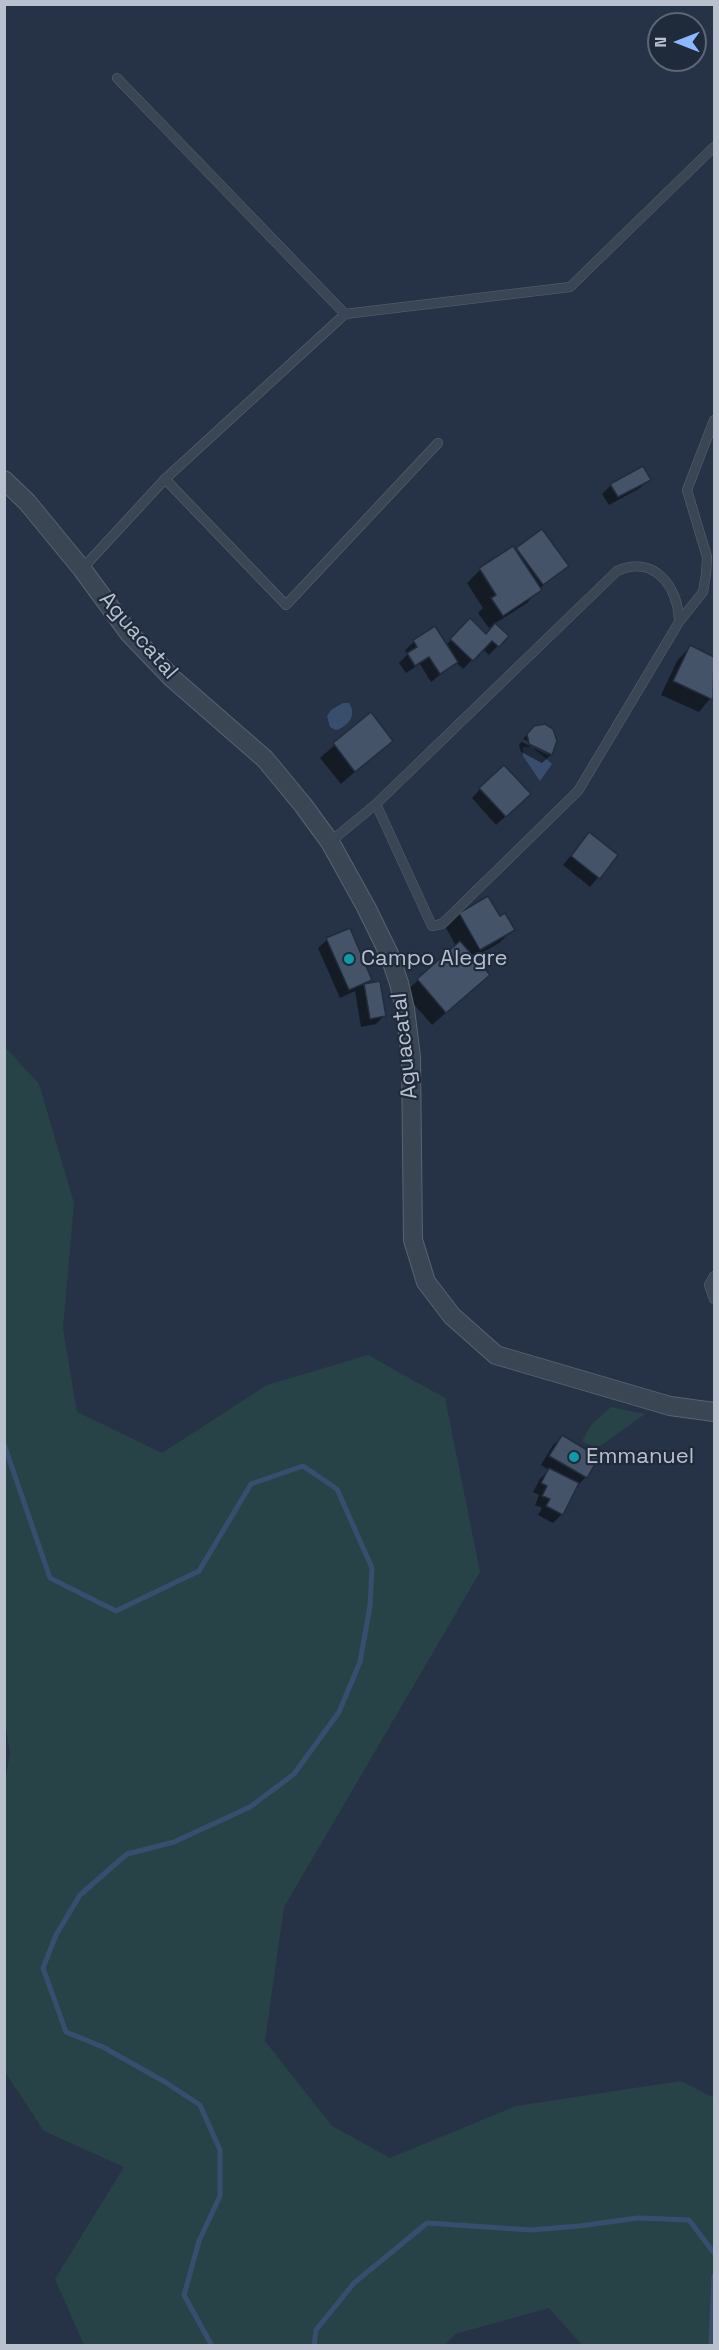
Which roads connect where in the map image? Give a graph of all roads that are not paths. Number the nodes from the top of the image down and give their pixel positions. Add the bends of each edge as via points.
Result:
1 (117, 78) dead end
2 (714, 147) edge
3 (345, 314) junction
4 (714, 420) edge
5 (438, 443) dead end
6 (165, 478) junction
7 (4, 480) edge
8 (82, 569) junction
9 (679, 622) junction
10 (376, 804) junction
11 (330, 842) junction
12 (714, 1276) edge
13 (714, 1299) edge
14 (714, 1412) edge

1 - 3 lane
2 - 3 lane via 570,287
3 - 6 lane
4 - 9 lane via 687,490 707,557 703,592
5 - 6 lane via 286,605
6 - 8 lane
7 - 8 street, Aguacatal
8 - 11 street, Aguacatal via 129,633 172,678 265,759
9 - 10 lane via 679,607 659,573 643,566 616,571
9 - 10 lane via 578,791 442,924 432,926
10 - 11 lane
11 - 14 street, Aguacatal via 385,945 401,992 411,1057 413,1240 426,1282 453,1316 496,1355 670,1406
12 - 13 lane via 709,1285

